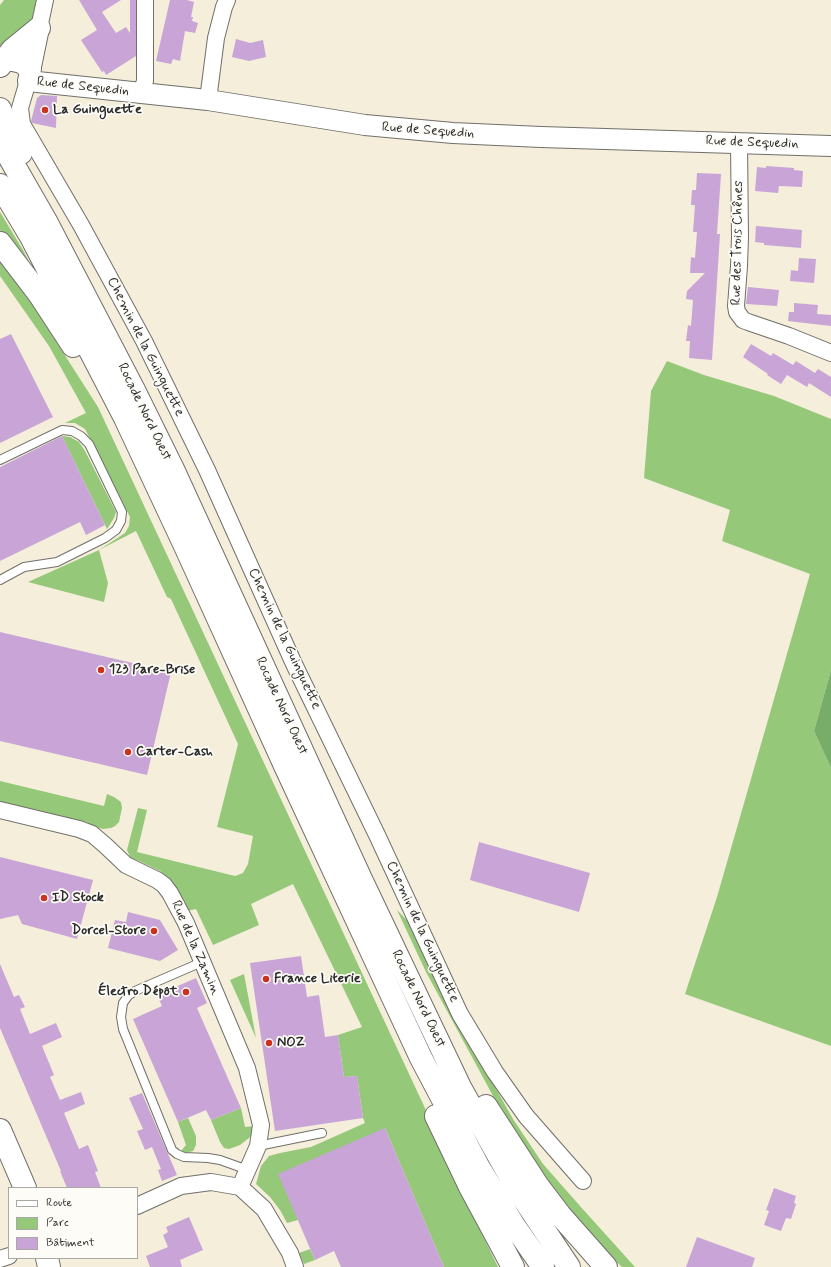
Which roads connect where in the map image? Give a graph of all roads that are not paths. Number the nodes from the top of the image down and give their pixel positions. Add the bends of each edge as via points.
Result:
1 (45, 0) edge
2 (145, 0) edge
3 (227, 0) edge
4 (39, 28) junction
5 (2, 63) edge
6 (29, 75) junction
7 (140, 93) junction
8 (208, 100) junction
9 (0, 109) edge
10 (0, 141) edge
11 (739, 142) junction
12 (831, 146) edge
13 (0, 185) edge
14 (0, 243) edge
15 (831, 352) edge
16 (134, 390) junction
17 (125, 418) junction
18 (0, 460) edge
19 (0, 580) edge
20 (0, 810) edge
21 (361, 879) junction
22 (202, 962) junction
23 (394, 1002) junction
24 (0, 1130) edge
25 (322, 1133) dead end
26 (258, 1146) junction
27 (248, 1170) junction
28 (583, 1182) dead end
29 (25, 1187) edge
30 (240, 1187) junction
31 (138, 1206) edge
32 (295, 1267) edge
33 (513, 1267) edge
34 (543, 1267) edge
35 (569, 1267) edge
36 (606, 1267) edge

1 - 4 street
2 - 7 street via 145,81
3 - 8 street via 216,38
4 - 5 main road
4 - 6 street
5 - 6 main road via 13,60 22,62
6 - 7 street, Rue de Sequedin
6 - 28 street, Chemin de la Guinguette via 20,108 22,124 148,348 460,1014 495,1072 526,1116
7 - 8 street, Rue de Sequedin
8 - 11 street, Rue de Sequedin via 365,125 446,133
9 - 16 main road via 11,136 54,211 94,293
10 - 16 main road, Rocade Nord Ouest via 47,223
11 - 12 street, Rue de Sequedin
11 - 15 street, Rue des Trois Chênes via 740,237 737,312 743,320
13 - 17 main road, Rocade Nord Ouest via 30,235
14 - 17 main road via 39,294 100,387
16 - 21 main road, Rocade Nord Ouest
17 - 23 main road, Rocade Nord Ouest
18 - 19 lane via 62,430 72,431 82,436 89,444 122,512 116,530 106,538 57,562 24,567
20 - 22 street, Rue de la Zamin via 92,834 126,865 157,880 170,893
21 - 35 main road, Rocade Nord Ouest via 460,1087 517,1189
21 - 36 main road via 483,1102 555,1209
22 - 26 street, Rue de la Zamin via 247,1068 261,1125
22 - 27 lane via 135,991 123,1003 120,1017 172,1150 184,1157 220,1160
23 - 33 main road via 411,1058 446,1140
23 - 34 main road, Rocade Nord Ouest via 478,1166
24 - 29 main road
25 - 26 lane
26 - 27 street, Rue de la Zamin
27 - 30 street, Rue de la Zamin
30 - 31 street via 211,1182 181,1186
30 - 32 street via 264,1209 290,1253

